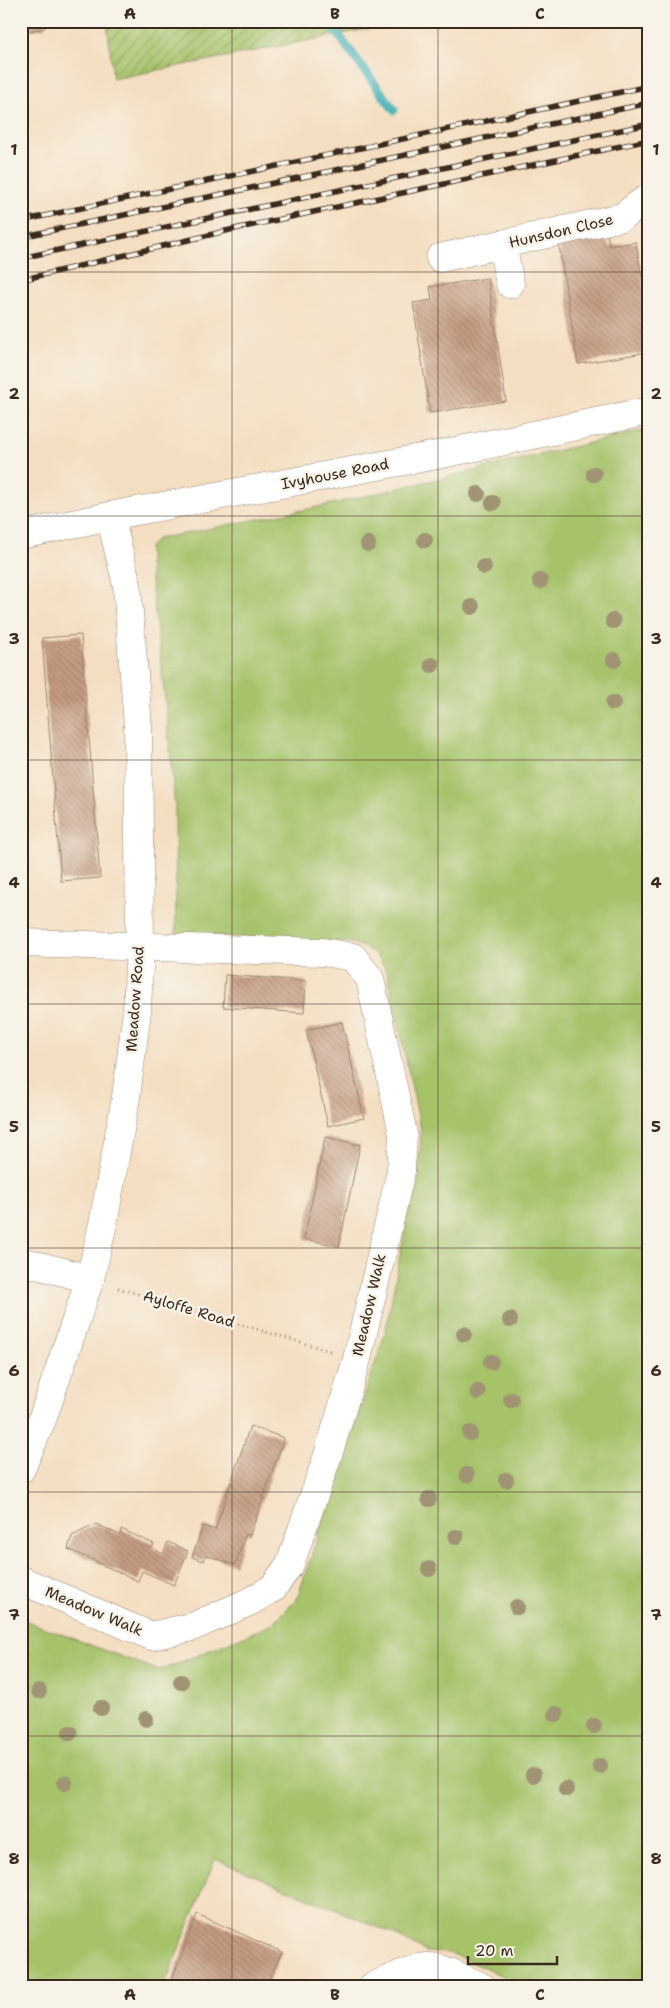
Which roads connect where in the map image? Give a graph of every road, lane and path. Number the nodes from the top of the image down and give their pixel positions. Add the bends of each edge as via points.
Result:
1 (648, 205) edge
2 (502, 244) junction
3 (440, 258) dead end
4 (510, 284) dead end
5 (649, 411) edge
6 (110, 516) junction
7 (21, 535) edge
8 (21, 943) edge
9 (140, 945) junction
10 (21, 1261) edge
11 (90, 1279) junction
12 (357, 1359) junction
13 (21, 1469) edge
14 (21, 1580) edge
15 (372, 1987) edge
16 (482, 1987) edge

1 - 2 street, Hunsdon Close via 622,217
2 - 3 street, Hunsdon Close
2 - 4 street, Hunsdon Close
5 - 6 street, Ivyhouse Road via 442,454
6 - 7 street, Ivyhouse Road
6 - 9 street, Meadow Road via 127,585 138,726
8 - 9 street, Meadow Walk
9 - 11 street, Meadow Road via 137,1011 126,1097
9 - 12 street, Meadow Walk via 323,952 353,957 370,979 403,1134 401,1171
10 - 11 street
11 - 12 path, Ayloffe Road
11 - 13 street, Meadow Road via 42,1420
12 - 14 street, Meadow Walk via 290,1564 273,1588 192,1627 151,1636
15 - 16 street via 428,1967

